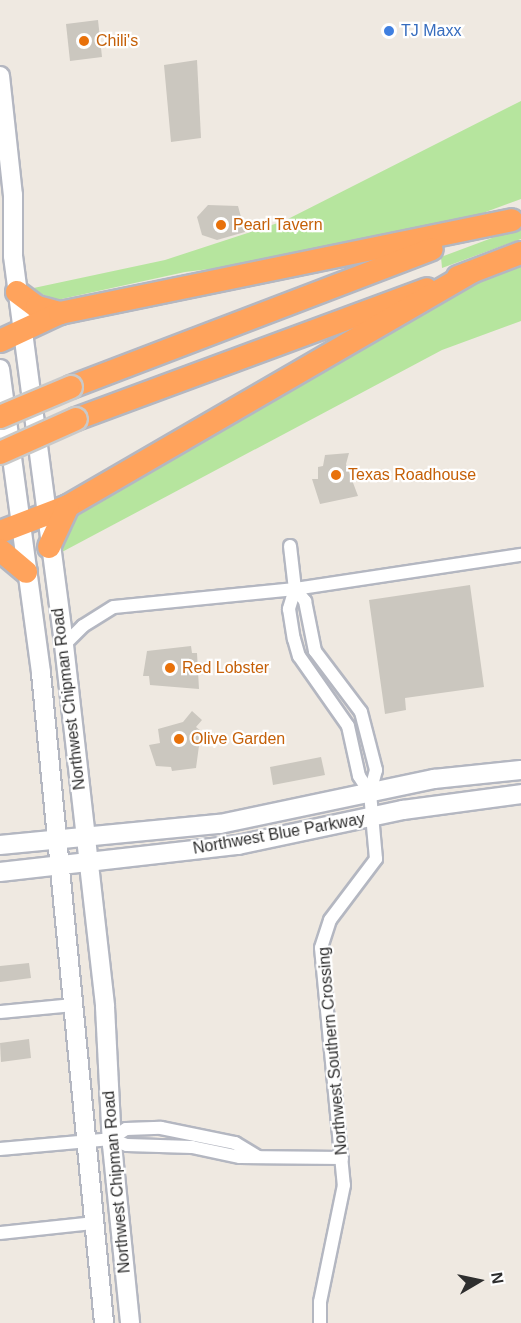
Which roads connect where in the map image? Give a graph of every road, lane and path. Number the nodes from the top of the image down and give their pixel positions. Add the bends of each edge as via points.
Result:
1 (0, 76) edge
2 (6, 196) edge
3 (516, 218) edge
4 (521, 253) edge
5 (470, 273) junction
6 (17, 292) junction
7 (60, 313) junction
8 (23, 331) junction
9 (0, 341) edge
10 (0, 369) edge
11 (0, 417) edge
12 (0, 453) edge
13 (68, 506) junction
14 (44, 514) junction
15 (9, 529) edge
16 (290, 546) dead end
17 (50, 547) junction
18 (0, 550) edge
19 (521, 555) edge
20 (26, 572) junction
21 (295, 589) junction
22 (64, 645) junction
23 (521, 770) edge
24 (370, 793) junction
25 (521, 794) edge
26 (373, 817) junction
27 (85, 835) junction
28 (55, 838) junction
29 (0, 845) edge
30 (89, 863) junction
31 (58, 866) junction
32 (0, 872) edge
33 (73, 1005) junction
34 (0, 1012) edge
35 (86, 1139) junction
36 (111, 1139) junction
37 (0, 1149) edge
38 (342, 1158) junction
39 (93, 1223) junction
40 (0, 1233) edge
41 (104, 1323) edge
42 (130, 1323) edge
43 (320, 1323) edge

1 - 2 main road, Northwest Chipman Road
2 - 6 main road, Northwest Chipman Road
3 - 7 highway
3 - 11 highway, bridge
4 - 5 highway
5 - 12 highway, bridge via 76,419
5 - 13 highway
6 - 7 highway via 37,307
6 - 8 main road, Northwest Chipman Road
7 - 8 highway
8 - 9 highway
8 - 14 main road, Northwest Chipman Road
10 - 15 main road, Northwest Chipman Road
13 - 14 highway
13 - 17 highway
14 - 15 highway
14 - 17 main road, Northwest Chipman Road
15 - 20 main road, Northwest Chipman Road
16 - 21 street, Northwest Southern Crossing
17 - 22 main road, Northwest Chipman Road
18 - 20 highway
19 - 21 street
20 - 28 main road, Northwest Chipman Road via 41,673
21 - 22 street via 114,607 82,626
21 - 24 street, Northwest Southern Crossing via 289,609 299,656 348,726 359,776
21 - 24 street, Northwest Southern Crossing via 305,601 315,651 361,711 368,729 376,770
22 - 27 main road, Northwest Chipman Road
23 - 24 main road, Northwest Blue Parkway via 434,779
24 - 26 street, Northwest Southern Crossing
24 - 27 main road, Northwest Blue Parkway via 220,824
25 - 26 main road, Northwest Blue Parkway
26 - 30 main road, Northwest Blue Parkway via 238,845
26 - 38 street, Northwest Southern Crossing via 376,859 330,920 321,948
27 - 28 main road, Northwest Blue Parkway
27 - 30 main road, Northwest Chipman Road
28 - 29 main road, Northwest Blue Parkway
28 - 31 main road, Northwest Chipman Road
30 - 31 main road, Northwest Blue Parkway
30 - 36 main road, Northwest Chipman Road via 105,1007
31 - 32 main road, Northwest Blue Parkway
31 - 33 main road, Northwest Chipman Road
33 - 34 street
33 - 35 main road, Northwest Chipman Road
35 - 36 street
35 - 37 street
35 - 39 main road, Northwest Chipman Road
36 - 38 street via 127,1145 192,1147 259,1157
36 - 42 main road, Northwest Chipman Road
38 - 43 street, Northwest Southern Crossing via 344,1196 320,1302
39 - 40 street
39 - 41 main road, Northwest Chipman Road

